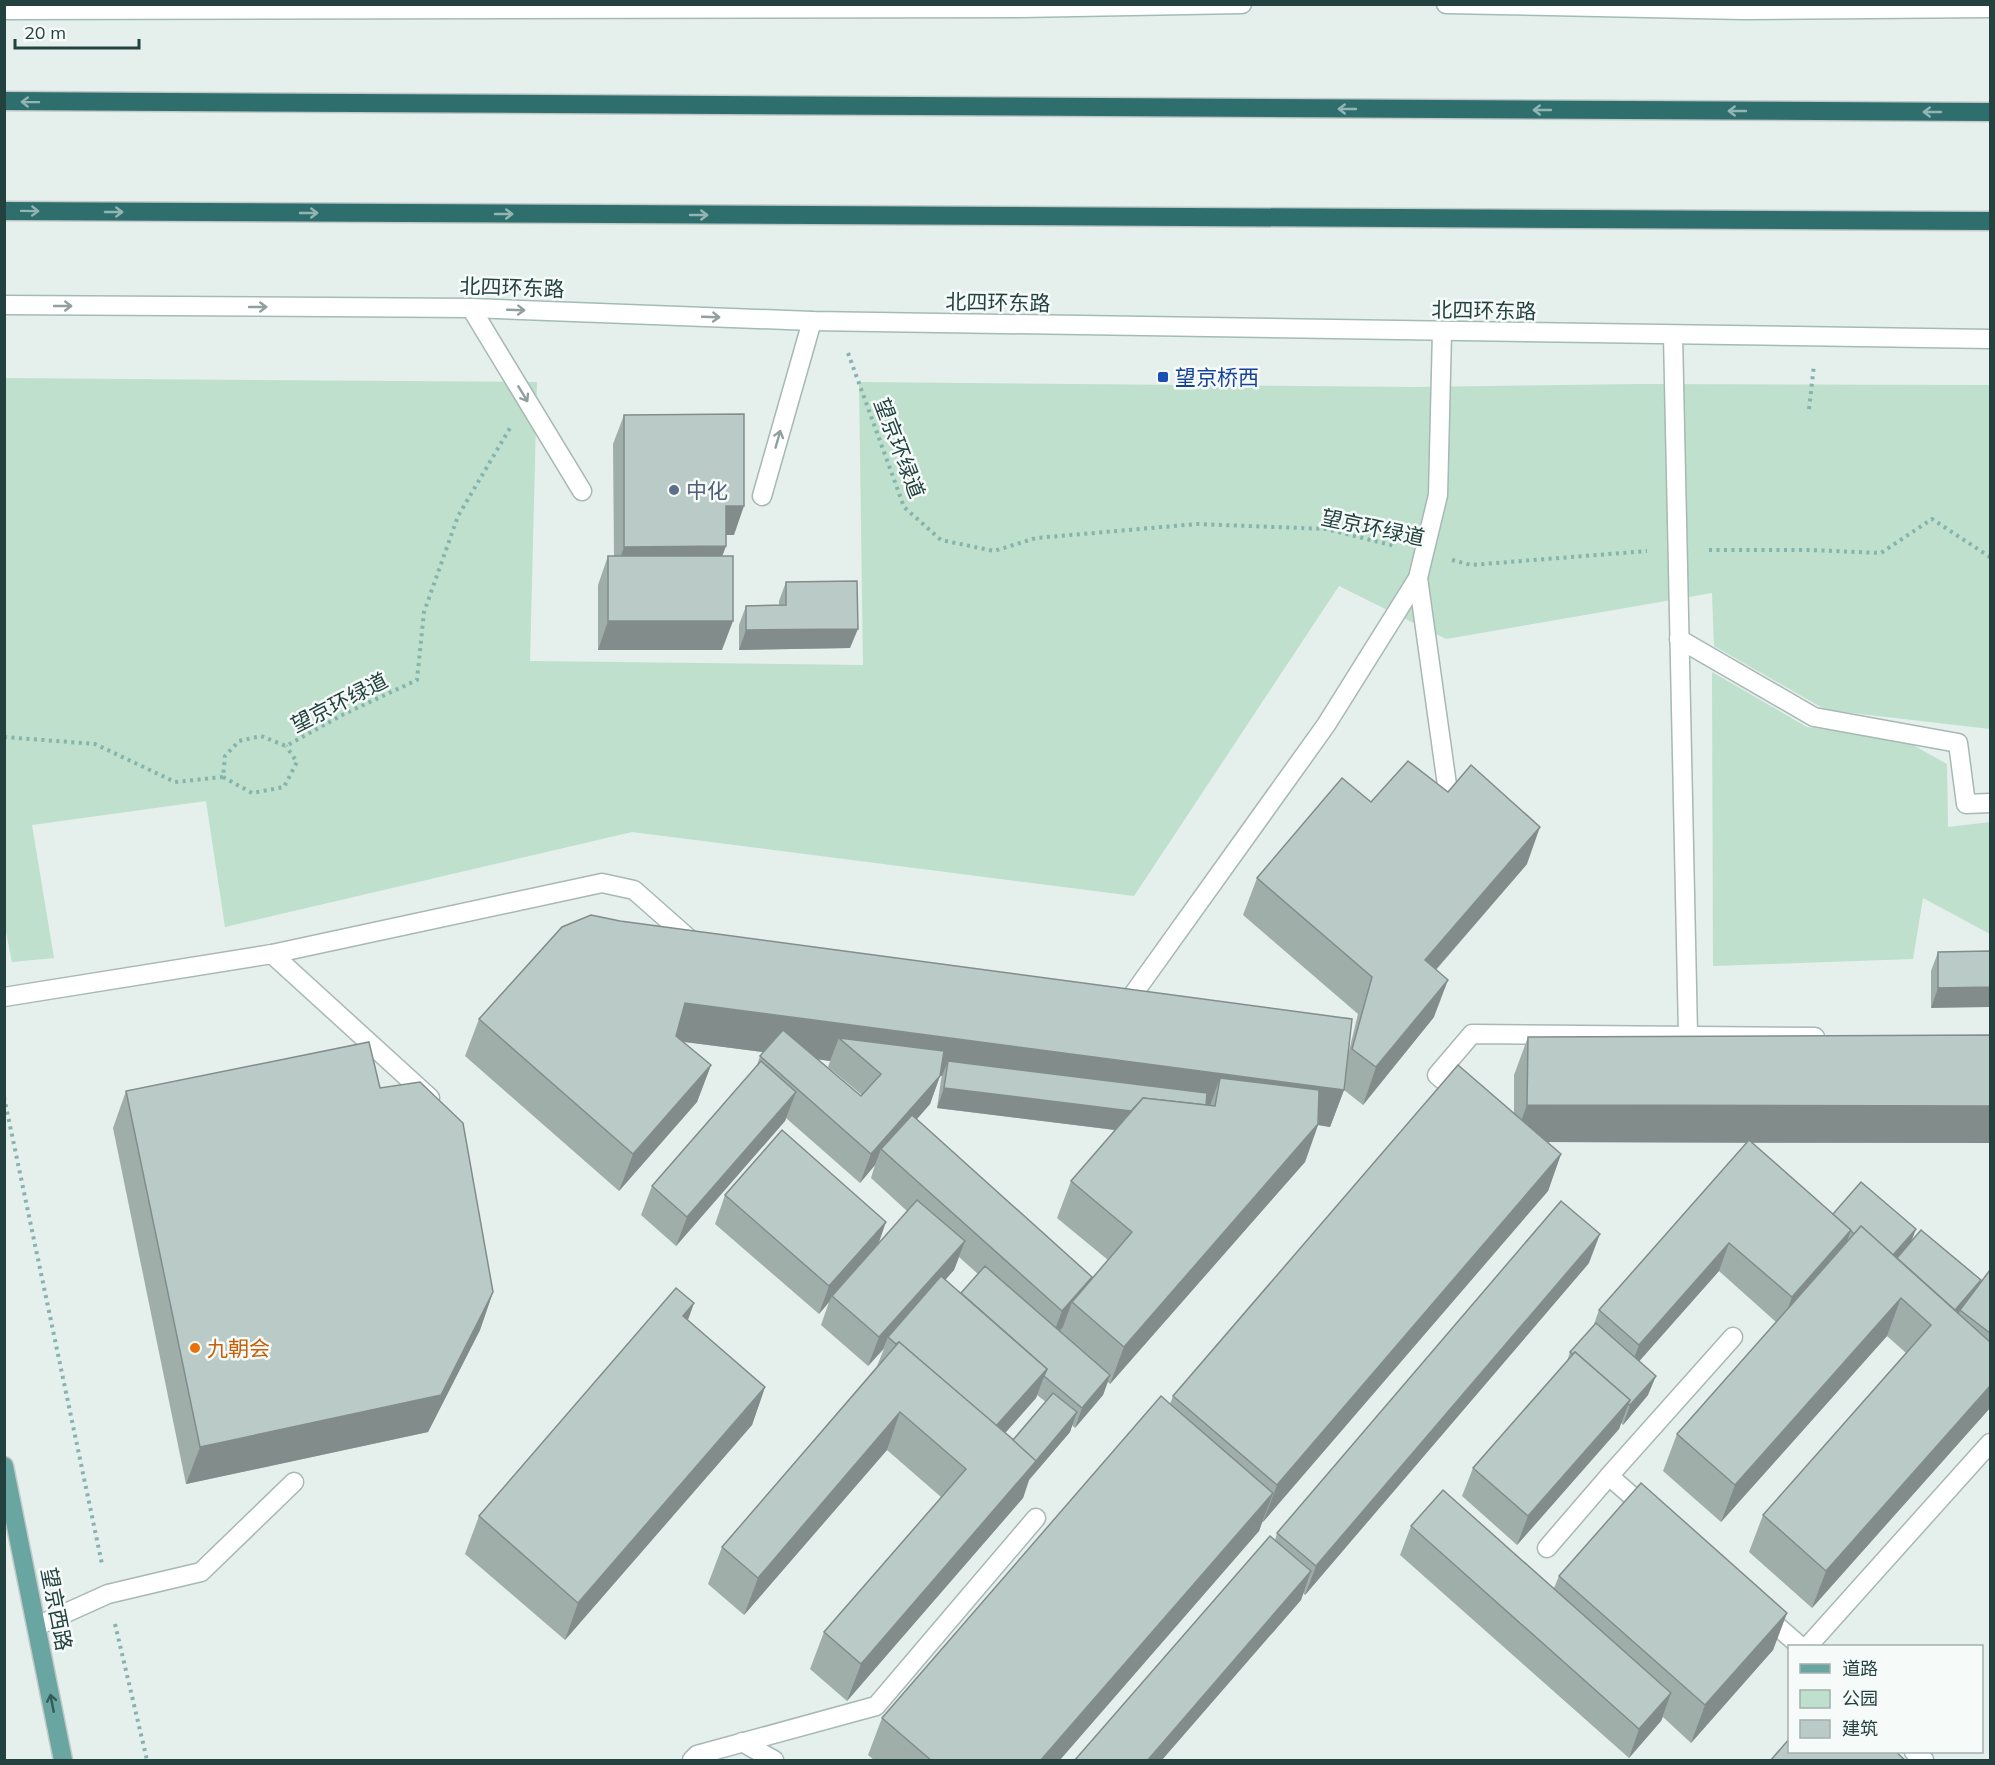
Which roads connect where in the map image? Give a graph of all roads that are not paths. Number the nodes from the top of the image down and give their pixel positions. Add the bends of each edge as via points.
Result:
1 (1242, 4) edge
2 (1446, 4) edge
3 (1990, 8) edge
4 (4, 10) edge
5 (4, 101) edge
6 (1990, 112) edge
7 (4, 211) edge
8 (1990, 221) edge
9 (4, 305) edge
10 (471, 308) junction
11 (812, 321) junction
12 (1442, 332) junction
13 (1673, 335) junction
14 (1990, 339) edge
15 (582, 491) dead end
16 (762, 496) dead end
17 (1418, 578) junction
18 (1679, 639) junction
19 (1447, 785) dead end
20 (1990, 803) edge
21 (704, 952) edge
22 (272, 954) junction
23 (1134, 993) edge
24 (4, 997) edge
25 (1688, 1034) junction
26 (1827, 1037) edge
27 (1474, 1106) edge
28 (444, 1111) edge
29 (1733, 1336) dead end
30 (1990, 1443) edge
31 (4, 1466) edge
32 (1610, 1476) junction
33 (294, 1482) dead end
34 (1036, 1518) dead end
35 (1661, 1523) edge
36 (1547, 1548) dead end
37 (1748, 1600) edge
38 (37, 1626) junction
39 (1798, 1645) edge
40 (1810, 1645) edge
41 (742, 1742) junction
42 (63, 1761) edge
43 (692, 1761) edge
44 (774, 1761) edge

1 - 4 street
2 - 3 street via 1744,10
6 -> 5 highway
7 -> 8 highway
9 -> 10 street, 北四环东路
10 -> 11 street, 北四环东路
10 -> 15 street
11 - 12 street, 北四环东路
16 -> 11 street
12 - 13 street, 北四环东路
12 - 17 street via 1438,495
13 - 14 street, 北四环东路
13 - 18 street
17 - 19 street
17 - 23 street via 1326,725
18 - 20 street via 1814,717 1958,743 1966,804
18 - 25 street
21 - 22 street via 634,890 602,883
22 - 24 street
22 - 28 street
25 - 26 street
25 - 27 street via 1472,1034 1437,1076
29 - 32 street
30 - 40 street
31 - 38 main road, 望京西路
32 - 35 street
32 - 36 street
33 - 38 street via 201,1572 108,1594
34 - 41 street via 876,1706
37 - 39 street
42 -> 38 main road, 望京西路
41 - 43 street via 697,1755
41 - 44 street

